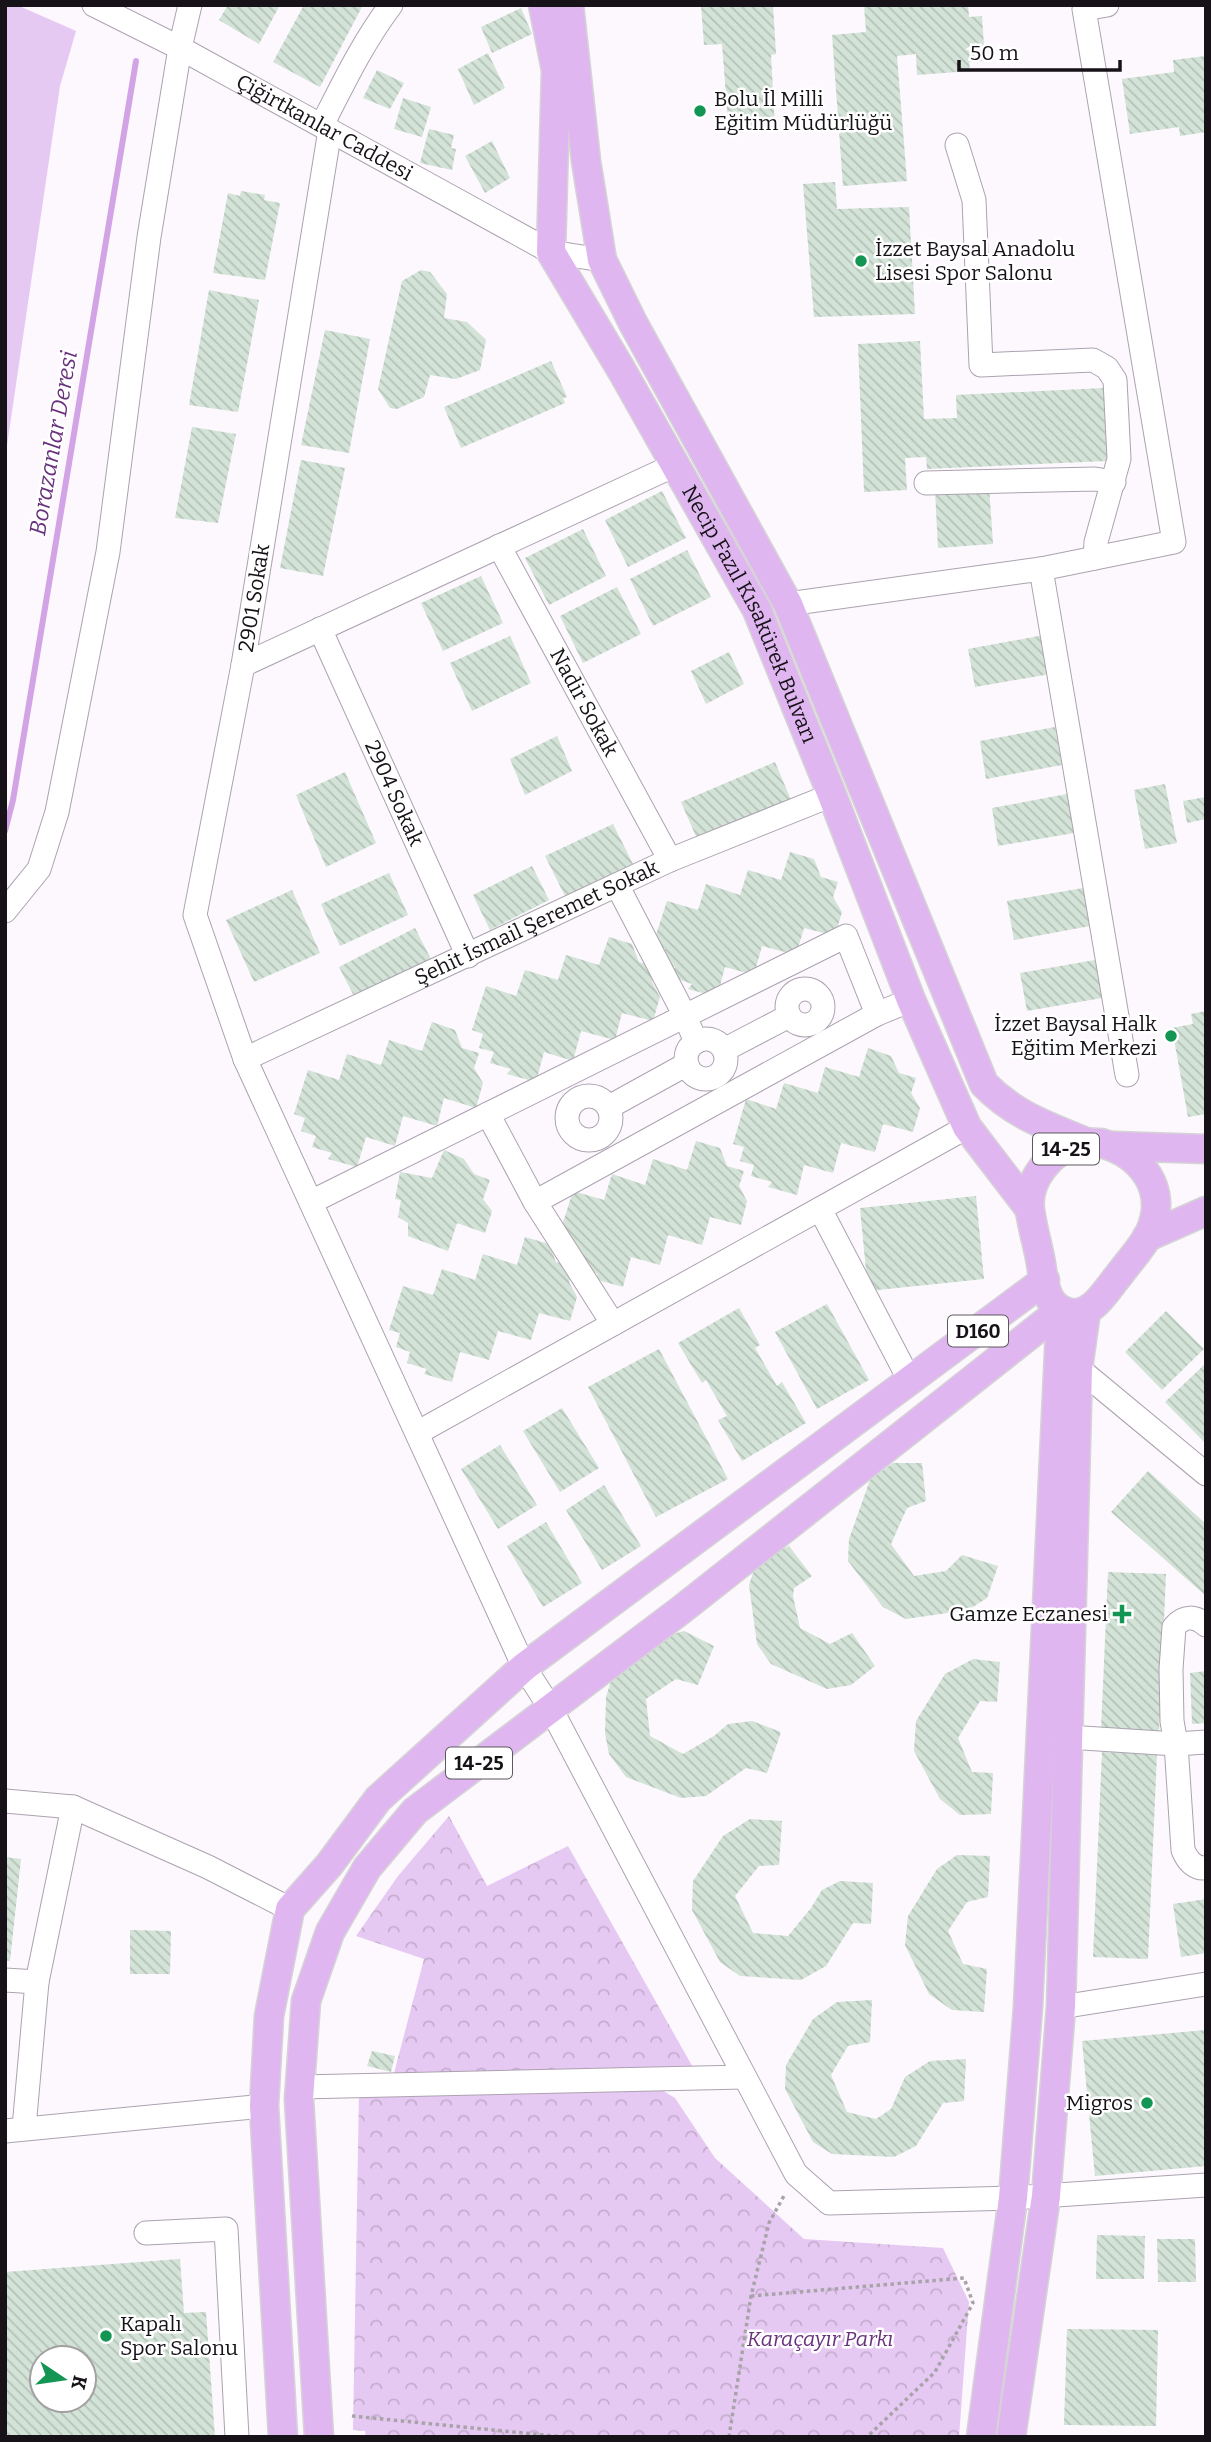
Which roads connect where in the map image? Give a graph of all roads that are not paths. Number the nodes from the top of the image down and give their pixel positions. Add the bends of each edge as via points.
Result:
1 (94, 5) edge
2 (190, 5) edge
3 (391, 5) edge
4 (543, 5) edge
5 (569, 5) edge
6 (1107, 5) edge
7 (122, 11) edge
8 (180, 48) junction
9 (326, 128) junction
10 (957, 145) dead end
11 (551, 252) junction
12 (601, 260) junction
13 (675, 465) junction
14 (1114, 482) junction
15 (926, 483) dead end
16 (499, 546) junction
17 (1095, 558) junction
18 (1041, 569) junction
19 (788, 604) junction
20 (320, 629) junction
21 (243, 665) junction
22 (832, 795) junction
23 (670, 860) junction
24 (617, 885) junction
25 (5, 911) edge
26 (468, 956) junction
27 (781, 969) junction
28 (796, 992) junction
29 (911, 1000) junction
30 (877, 1014) junction
31 (685, 1016) junction
32 (799, 1021) junction
33 (696, 1042) junction
34 (818, 1046) junction
35 (724, 1050) junction
36 (245, 1059) junction
37 (687, 1064) junction
38 (578, 1070) junction
39 (1127, 1075) dead end
40 (718, 1088) junction
41 (583, 1097) junction
42 (609, 1107) junction
43 (488, 1114) junction
44 (967, 1127) junction
45 (601, 1138) junction
46 (1099, 1144) junction
47 (1206, 1149) edge
48 (615, 1158) junction
49 (311, 1202) junction
50 (535, 1202) junction
51 (1029, 1208) junction
52 (820, 1209) junction
53 (1206, 1211) edge
54 (1147, 1237) junction
55 (1045, 1280) junction
56 (1073, 1311) junction
57 (613, 1324) junction
58 (1078, 1367) junction
59 (910, 1381) junction
60 (417, 1433) junction
61 (1206, 1474) edge
62 (1206, 1625) edge
63 (524, 1667) junction
64 (551, 1709) junction
65 (1055, 1736) junction
66 (1206, 1742) edge
67 (1176, 1744) junction
68 (5, 1801) edge
69 (73, 1807) junction
70 (1206, 1868) edge
71 (290, 1909) junction
72 (5, 1980) edge
73 (37, 1982) junction
74 (1206, 1984) edge
75 (1061, 2007) junction
76 (744, 2077) junction
77 (300, 2087) junction
78 (264, 2106) junction
79 (14, 2130) edge
80 (1206, 2185) edge
81 (1046, 2196) junction
82 (1013, 2198) junction
83 (146, 2233) dead end
84 (237, 2437) edge
85 (283, 2437) edge
86 (319, 2437) edge
87 (981, 2437) edge
88 (1012, 2437) edge

1 - 7 street, Çiğirtkanlar Caddesi
2 - 8 street
3 - 9 street, 2901 Sokak via 350,70
4 - 11 main road via 556,70
5 - 12 main road, Necip Fazıl Kısakürek Bulvarı
6 - 17 street via 1084,9 1174,542
7 - 8 street, Çiğirtkanlar Caddesi
8 - 9 street, Çiğirtkanlar Caddesi
8 - 25 street via 149,237 108,552 57,812 39,869
9 - 11 street, Çiğirtkanlar Caddesi
9 - 21 street, 2901 Sokak
10 - 14 street via 974,200 981,365 1093,360 1107,368 1116,387 1119,459
11 - 12 street, Çiğirtkanlar Caddesi
11 - 13 main road, Necip Fazıl Kısakürek Bulvarı
12 - 19 main road, Necip Fazıl Kısakürek Bulvarı
13 - 16 street
13 - 22 main road, Necip Fazıl Kısakürek Bulvarı via 757,610
14 - 15 street
14 - 17 street
16 - 20 street
16 - 23 street, Nadir Sokak
17 - 18 street
18 - 19 street
18 - 39 street
19 - 46 main road, Necip Fazıl Kısakürek Bulvarı via 984,1084 1022,1115
20 - 21 street
20 - 26 street, 2904 Sokak
21 - 36 street, 2901 Sokak via 195,915
22 - 23 street, Şehit İsmail Şeremet Sokak
22 - 29 main road, Necip Fazıl Kısakürek Bulvarı
23 - 24 street, Şehit İsmail Şeremet Sokak
24 - 26 street, Şehit İsmail Şeremet Sokak
24 - 31 street
26 - 36 street, Şehit İsmail Şeremet Sokak
27 - 28 street
27 - 30 street via 846,936
27 - 31 street
28 - 32 street via 786,1006
28 - 32 street via 812,991 823,1006 819,1018
29 - 30 street
29 - 44 main road, Necip Fazıl Kısakürek Bulvarı
30 - 34 street
31 - 33 street
31 - 38 street
32 - 34 street
32 - 35 street
33 - 35 street via 709,1039
33 - 37 street via 688,1051
34 - 40 street
35 - 40 street
36 - 49 street, 2901 Sokak
37 - 40 street
37 - 42 street
38 - 41 street
38 - 43 street
40 - 48 street
41 - 42 street via 599,1098
41 - 45 street via 568,1113 569,1128 580,1139
42 - 45 street via 611,1121
43 - 49 street
43 - 50 street
44 - 51 main road, Necip Fazıl Kısakürek Bulvarı
44 - 52 street
45 - 48 street
46 - 47 main road, 14-25
46 - 51 main road, 14-25 via 1079,1143 1059,1152 1043,1167
46 - 54 main road, 14-25 via 1120,1148 1148,1175 1156,1213
48 - 50 street
49 - 60 street, 2901 Sokak
50 - 57 street
51 - 55 main road, 14-25
52 - 57 street
52 - 59 street
53 - 54 main road, 14-25
54 - 56 main road, 14-25 via 1093,1306
55 - 56 main road, 14-25 via 1052,1302
55 - 59 main road, D160
56 - 58 main road
56 - 64 main road, 14-25
56 - 65 main road
57 - 60 street
58 - 61 street
58 - 65 main road
59 - 63 main road, 14-25
60 - 63 street, 2901 Sokak
62 - 67 street via 1189,1618 1174,1628 1171,1669
63 - 64 street, 2901 Sokak
63 - 71 main road, 14-25 via 378,1799
64 - 76 street, 2901 Sokak
64 - 77 main road, 14-25 via 415,1811 367,1868 330,1932 306,2001
65 - 67 street
65 - 75 main road
65 - 82 main road
66 - 67 street
67 - 70 street via 1183,1850 1191,1863
68 - 69 street
69 - 71 street
69 - 73 street
71 - 78 main road via 269,2016
72 - 73 street
73 - 79 street
74 - 75 street
75 - 81 main road
76 - 77 street
76 - 82 street, 2901 Sokak via 796,2174 828,2203
77 - 86 main road, 14-25
78 - 79 street
78 - 85 main road
80 - 81 street, 2901 Sokak
81 - 82 street, 2901 Sokak
81 - 88 main road
82 - 87 main road
83 - 84 street via 226,2228

